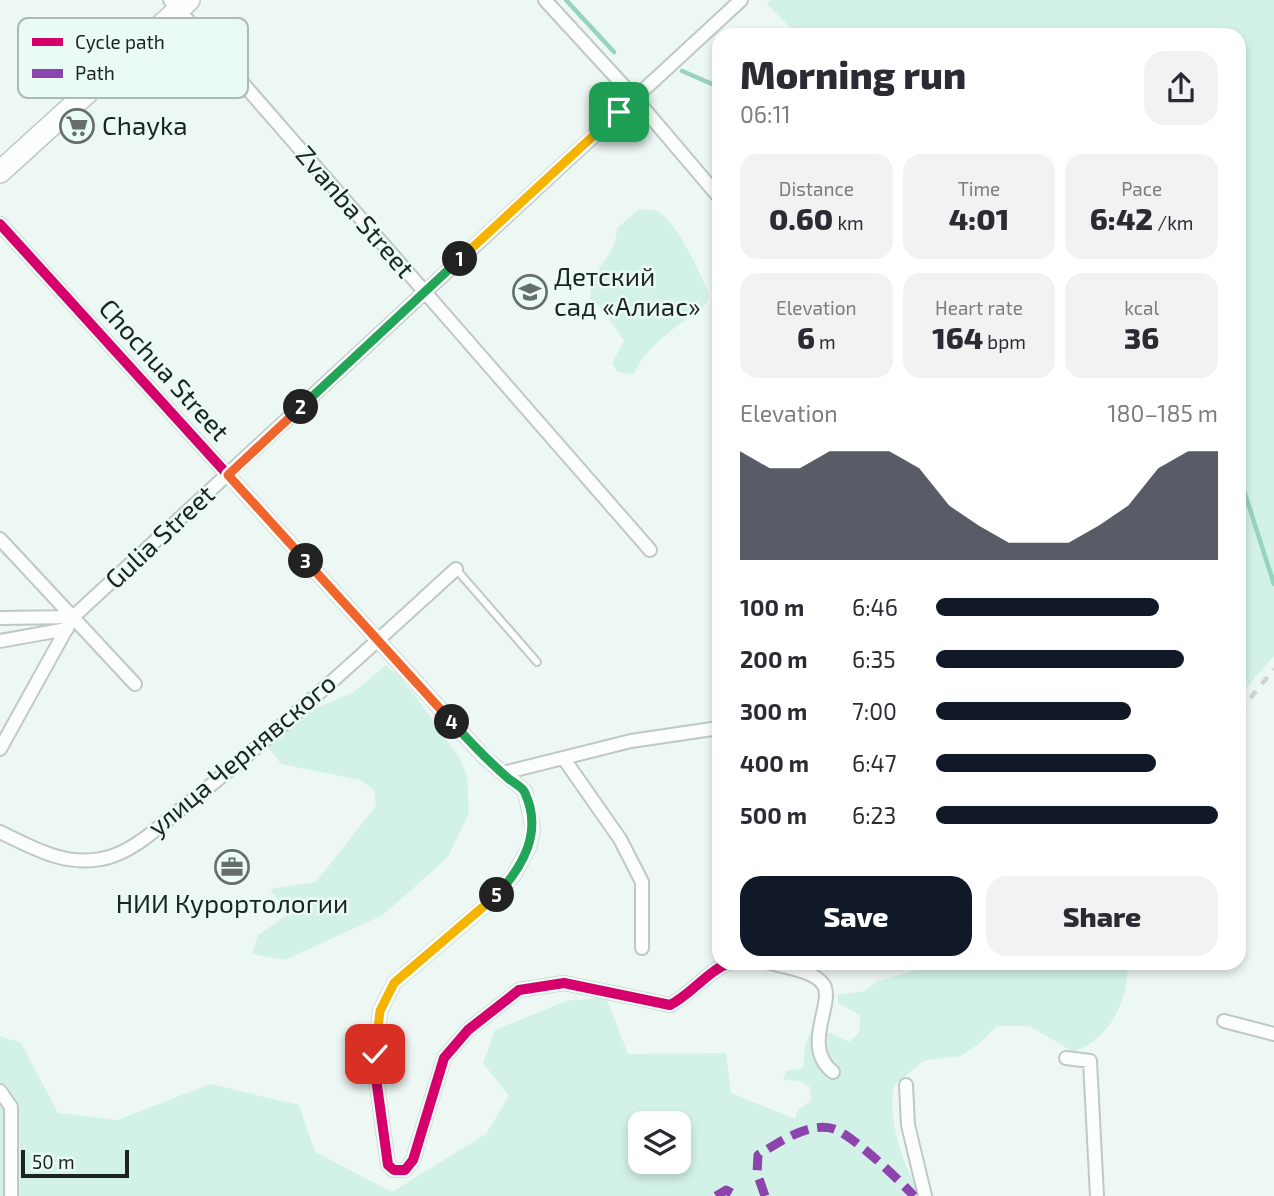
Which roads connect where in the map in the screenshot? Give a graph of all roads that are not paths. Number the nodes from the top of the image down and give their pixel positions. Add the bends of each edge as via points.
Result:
1 (545, 0) edge
2 (741, 0) edge
3 (179, 3) edge
4 (163, 18) edge
5 (192, 18) edge
6 (248, 84) edge
7 (634, 97) junction
8 (78, 98) edge
9 (0, 172) edge
10 (712, 189) edge
11 (0, 224) edge
12 (425, 292) junction
13 (228, 475) junction
14 (0, 539) edge
15 (650, 550) dead end
16 (456, 569) joint
17 (73, 617) junction
18 (0, 618) edge
19 (66, 629) junction
20 (378, 640) junction
21 (0, 641) edge
22 (537, 662) dead end
23 (135, 684) dead end
24 (712, 729) edge
25 (0, 749) edge
26 (564, 759) junction
27 (503, 774) junction
28 (0, 832) edge
29 (642, 948) dead end
30 (715, 970) edge
31 (793, 970) edge
32 (1224, 1021) dead end
33 (1274, 1034) edge
34 (1066, 1058) dead end
35 (833, 1072) dead end
36 (906, 1086) dead end
37 (0, 1091) edge
38 (11, 1196) edge
39 (925, 1196) edge
40 (1097, 1196) edge

1 - 7 street
2 - 7 street, Gulia Street
3 - 4 highway
3 - 5 street, Zvanba Street
6 - 12 street, Zvanba Street
7 - 10 street
7 - 12 street, Gulia Street
8 - 9 highway
11 - 13 street, Chochua Street
12 - 13 street, Gulia Street
12 - 15 street, Zvanba Street
13 - 17 street, Gulia Street
13 - 20 street, Chochua Street
14 - 17 street
16 - 20 street, улица Чернявского
16 - 22 lane
17 - 18 street
17 - 19 street, Gulia Street
17 - 23 street
19 - 21 street
19 - 25 street, Gulia Street
20 - 27 street, Chochua Street
20 - 28 street, улица Чернявского via 222,776 133,845 80,862 57,858
24 - 26 street via 631,741
26 - 27 street
26 - 29 street via 620,839 642,882
27 - 30 street, Chochua Street via 525,791 533,828 529,847 514,875 492,900 394,983 380,1011 375,1071 388,1165 405,1170 413,1160 444,1058 468,1030 519,990 564,982 670,1005
31 - 35 street via 824,985 818,1052
32 - 33 street
34 - 40 street via 1090,1060
36 - 39 street via 908,1125
37 - 38 street via 11,1107

